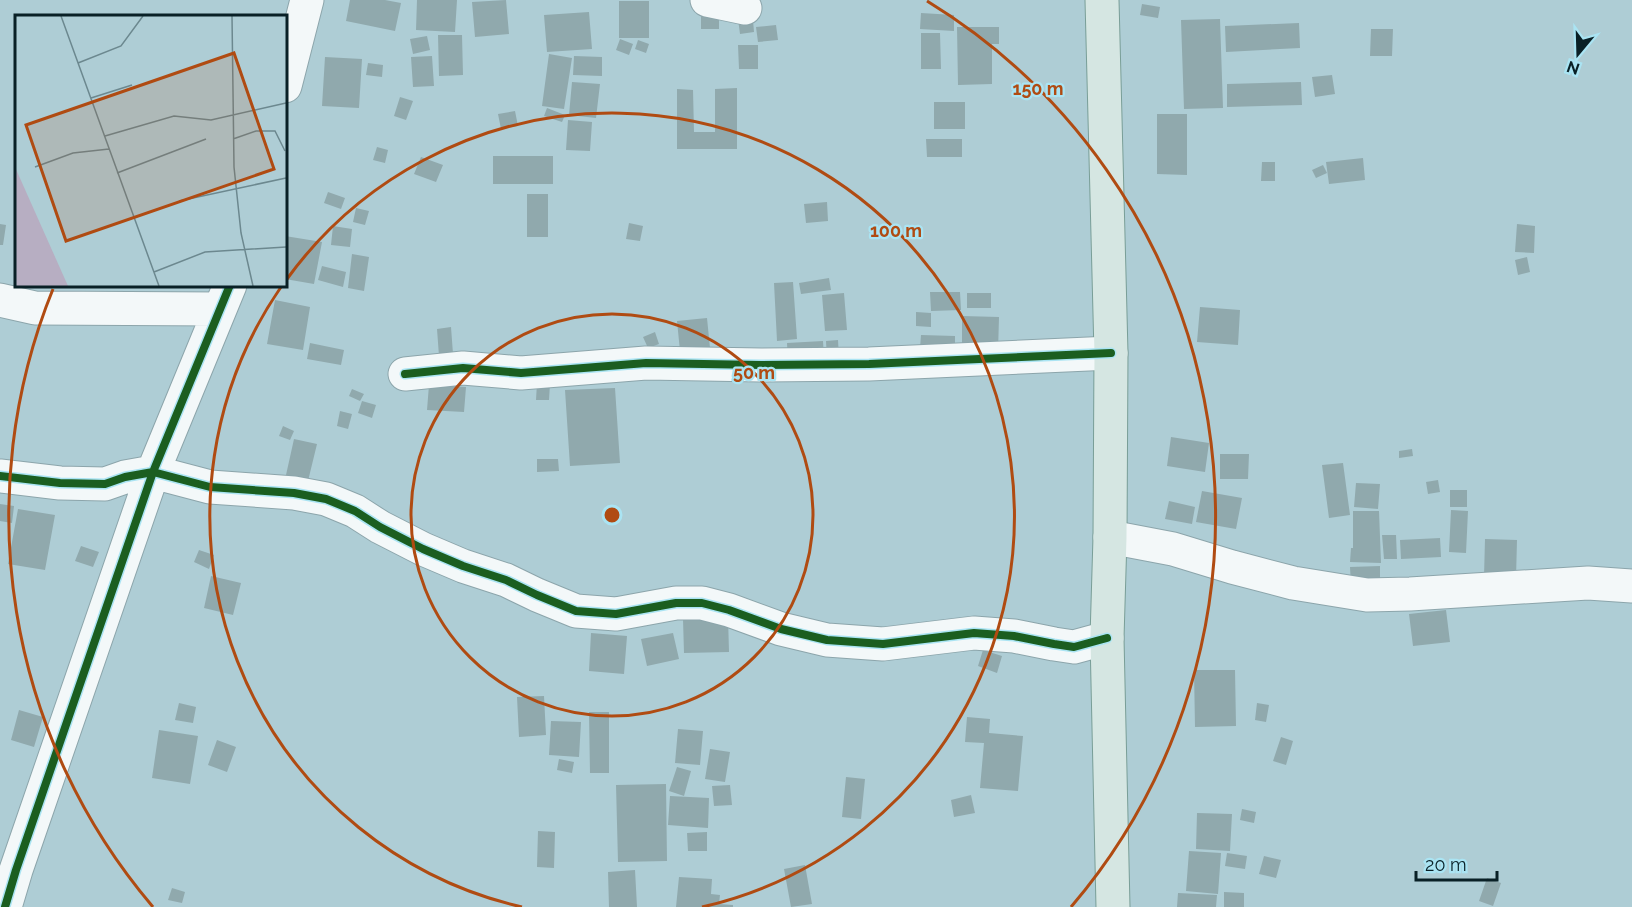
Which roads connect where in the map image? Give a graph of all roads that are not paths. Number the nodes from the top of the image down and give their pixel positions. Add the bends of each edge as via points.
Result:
1 (307, 0) edge
2 (707, 0) edge
3 (1102, 0) edge
4 (745, 8) dead end
5 (286, 82) edge
6 (225, 297) edge
7 (0, 300) edge
8 (1111, 353) junction
9 (405, 374) dead end
10 (153, 472) junction
11 (0, 476) edge
12 (1110, 537) junction
13 (1632, 586) edge
14 (1107, 638) junction
15 (5, 907) edge
16 (1113, 907) edge

1 - 5 street
2 - 4 street
3 - 8 main road
6 - 7 street via 35,308
6 - 10 street
8 - 9 street via 869,364 646,363 520,373 463,368
8 - 12 main road
10 - 11 street via 105,484
10 - 14 street via 210,487 326,499 463,567 506,580 576,611 616,614 676,603 702,603 827,640 884,644 974,633 1074,647
10 - 15 street
12 - 13 street via 1173,549 1293,583 1367,595 1588,583
12 - 14 main road
14 - 16 main road

